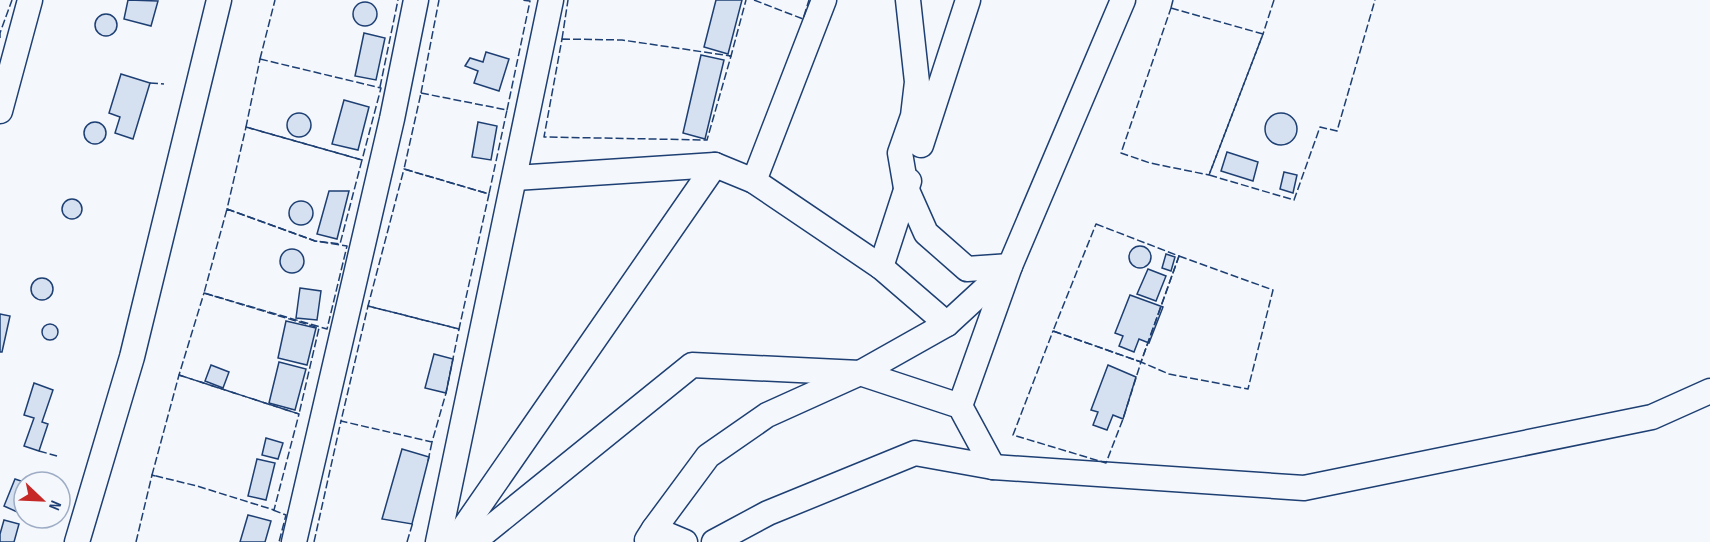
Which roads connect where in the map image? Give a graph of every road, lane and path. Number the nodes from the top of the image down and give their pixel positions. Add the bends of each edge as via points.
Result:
1 (30, 0) edge
2 (219, 0) edge
3 (416, 0) edge
4 (551, 0) edge
5 (824, 0) edge
6 (908, 0) edge
7 (968, 0) edge
8 (1107, 0) edge
9 (1123, 0) edge
10 (1099, 56) junction
11 (0, 111) edge
12 (715, 165) junction
13 (515, 178) junction
14 (754, 181) junction
15 (906, 188) junction
16 (1010, 266) junction
17 (881, 267) junction
18 (947, 324) junction
19 (860, 373) junction
20 (1710, 391) edge
21 (960, 406) junction
22 (993, 467) junction
23 (650, 536) edge
24 (77, 542) edge
25 (294, 542) edge
26 (438, 542) edge
27 (454, 542) edge
28 (472, 542) edge
29 (685, 542) edge
30 (714, 542) edge

1 - 11 street
2 - 24 street via 132,357
3 - 25 street
4 - 13 street
5 - 14 street
6 - 15 street via 917,82 914,116 900,153
7 - 15 street
8 - 10 street
9 - 10 street
10 - 16 street
12 - 13 street
12 - 14 street
12 - 27 street
13 - 26 street
14 - 17 street
15 - 16 street via 926,233 966,269
15 - 17 street
16 - 18 street
16 - 21 street
17 - 18 street
18 - 19 street
19 - 21 street
19 - 23 street via 767,415 708,456
19 - 28 street via 692,365
20 - 22 street via 1652,417 1304,488
21 - 22 street
22 - 30 street via 915,453 768,513
23 - 29 street

